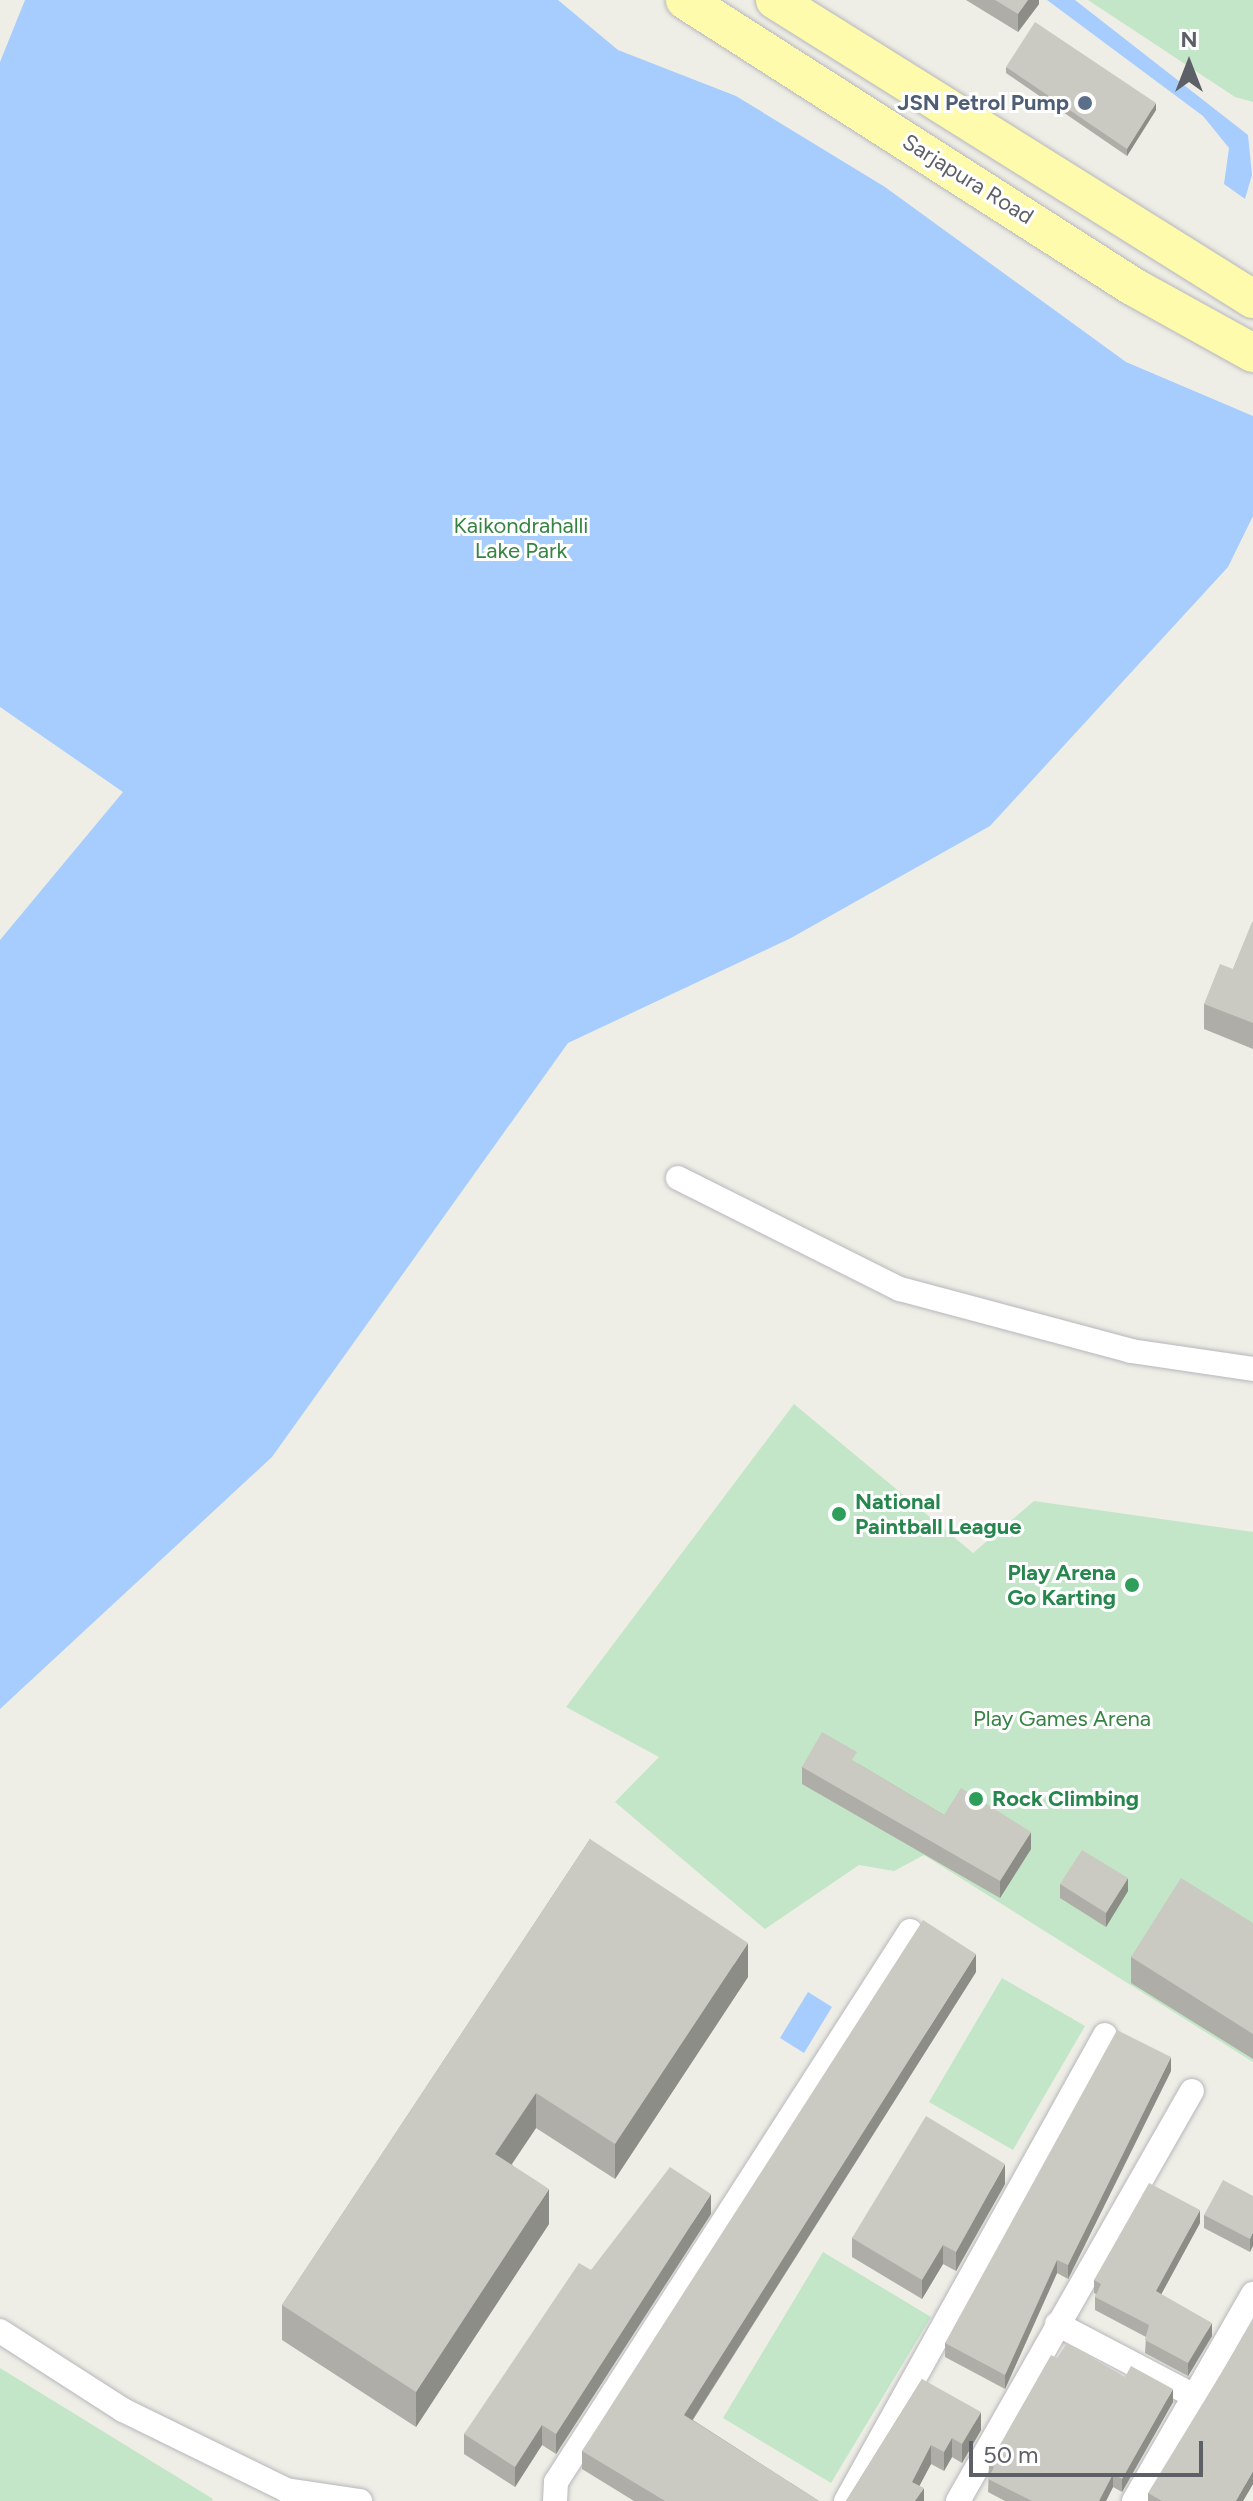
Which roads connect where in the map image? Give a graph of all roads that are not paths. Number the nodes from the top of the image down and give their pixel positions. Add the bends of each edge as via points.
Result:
1 (685, 0) edge
2 (775, 0) edge
3 (824, 17) edge
4 (1253, 299) edge
5 (1253, 353) edge
6 (678, 1178) dead end
7 (1253, 1369) edge
8 (910, 1931) dead end
9 (1105, 2035) dead end
10 (1192, 2091) dead end
11 (1253, 2294) edge
12 (1057, 2324) junction
13 (0, 2331) edge
14 (1192, 2395) junction
15 (360, 2501) edge
16 (555, 2501) edge
17 (846, 2501) edge
18 (958, 2501) edge
19 (1134, 2501) edge

1 - 5 main road, Sarjapura Road via 1132,286
2 - 3 main road
3 - 4 main road
6 - 7 street via 900,1289 1131,1351
8 - 16 street via 556,2482
9 - 17 street
10 - 12 street
11 - 14 street
12 - 14 street
12 - 18 street
13 - 15 street via 123,2410 286,2490
14 - 19 street

